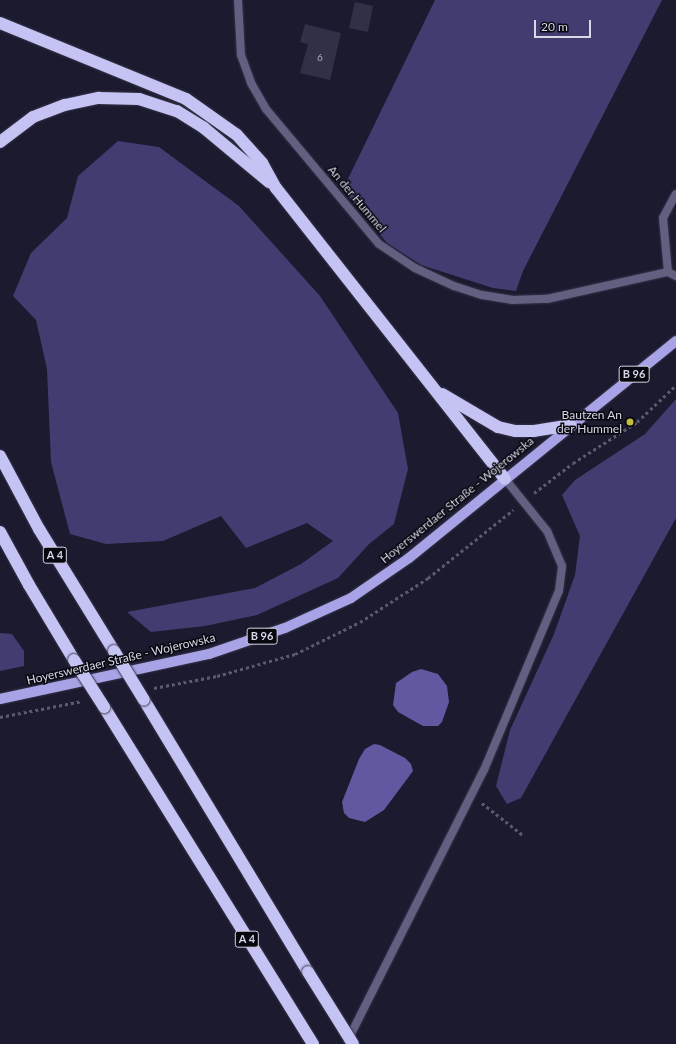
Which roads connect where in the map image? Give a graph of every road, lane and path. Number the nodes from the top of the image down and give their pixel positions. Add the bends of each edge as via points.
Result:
1 (238, 0) edge
2 (0, 23) edge
3 (0, 142) edge
4 (276, 188) junction
5 (676, 194) edge
6 (668, 272) junction
7 (676, 276) edge
8 (676, 340) edge
9 (436, 390) junction
10 (571, 425) junction
11 (0, 456) edge
12 (505, 479) junction
13 (0, 532) edge
14 (0, 698) edge
15 (471, 794) junction
16 (523, 835) dead end
17 (313, 1044) edge
18 (346, 1044) edge
19 (352, 1044) edge

1 - 6 street, An der Hummel via 241,55 251,83 266,109 379,244 415,268 461,288 512,300 548,299
2 - 4 highway via 186,99 237,135 262,163
3 - 4 highway via 33,117 65,105 99,98 139,99 177,111 204,128
4 - 9 highway
5 - 6 street via 663,218
6 - 7 street
8 - 10 main road, Hoyerswerdaer Straße - Wojerowska / B 96
9 - 10 highway via 498,427 534,431
9 - 12 highway
10 - 12 main road, Hoyerswerdaer Straße - Wojerowska / B 96
11 - 19 highway, A 4, bridge via 39,528
12 - 14 main road, Hoyerswerdaer Straße - Wojerowska / B 96 via 409,558 351,598 285,628 209,654
12 - 15 street via 547,531 562,566 559,592
13 - 17 highway, A 4, bridge via 74,660
15 - 16 path
15 - 18 street

